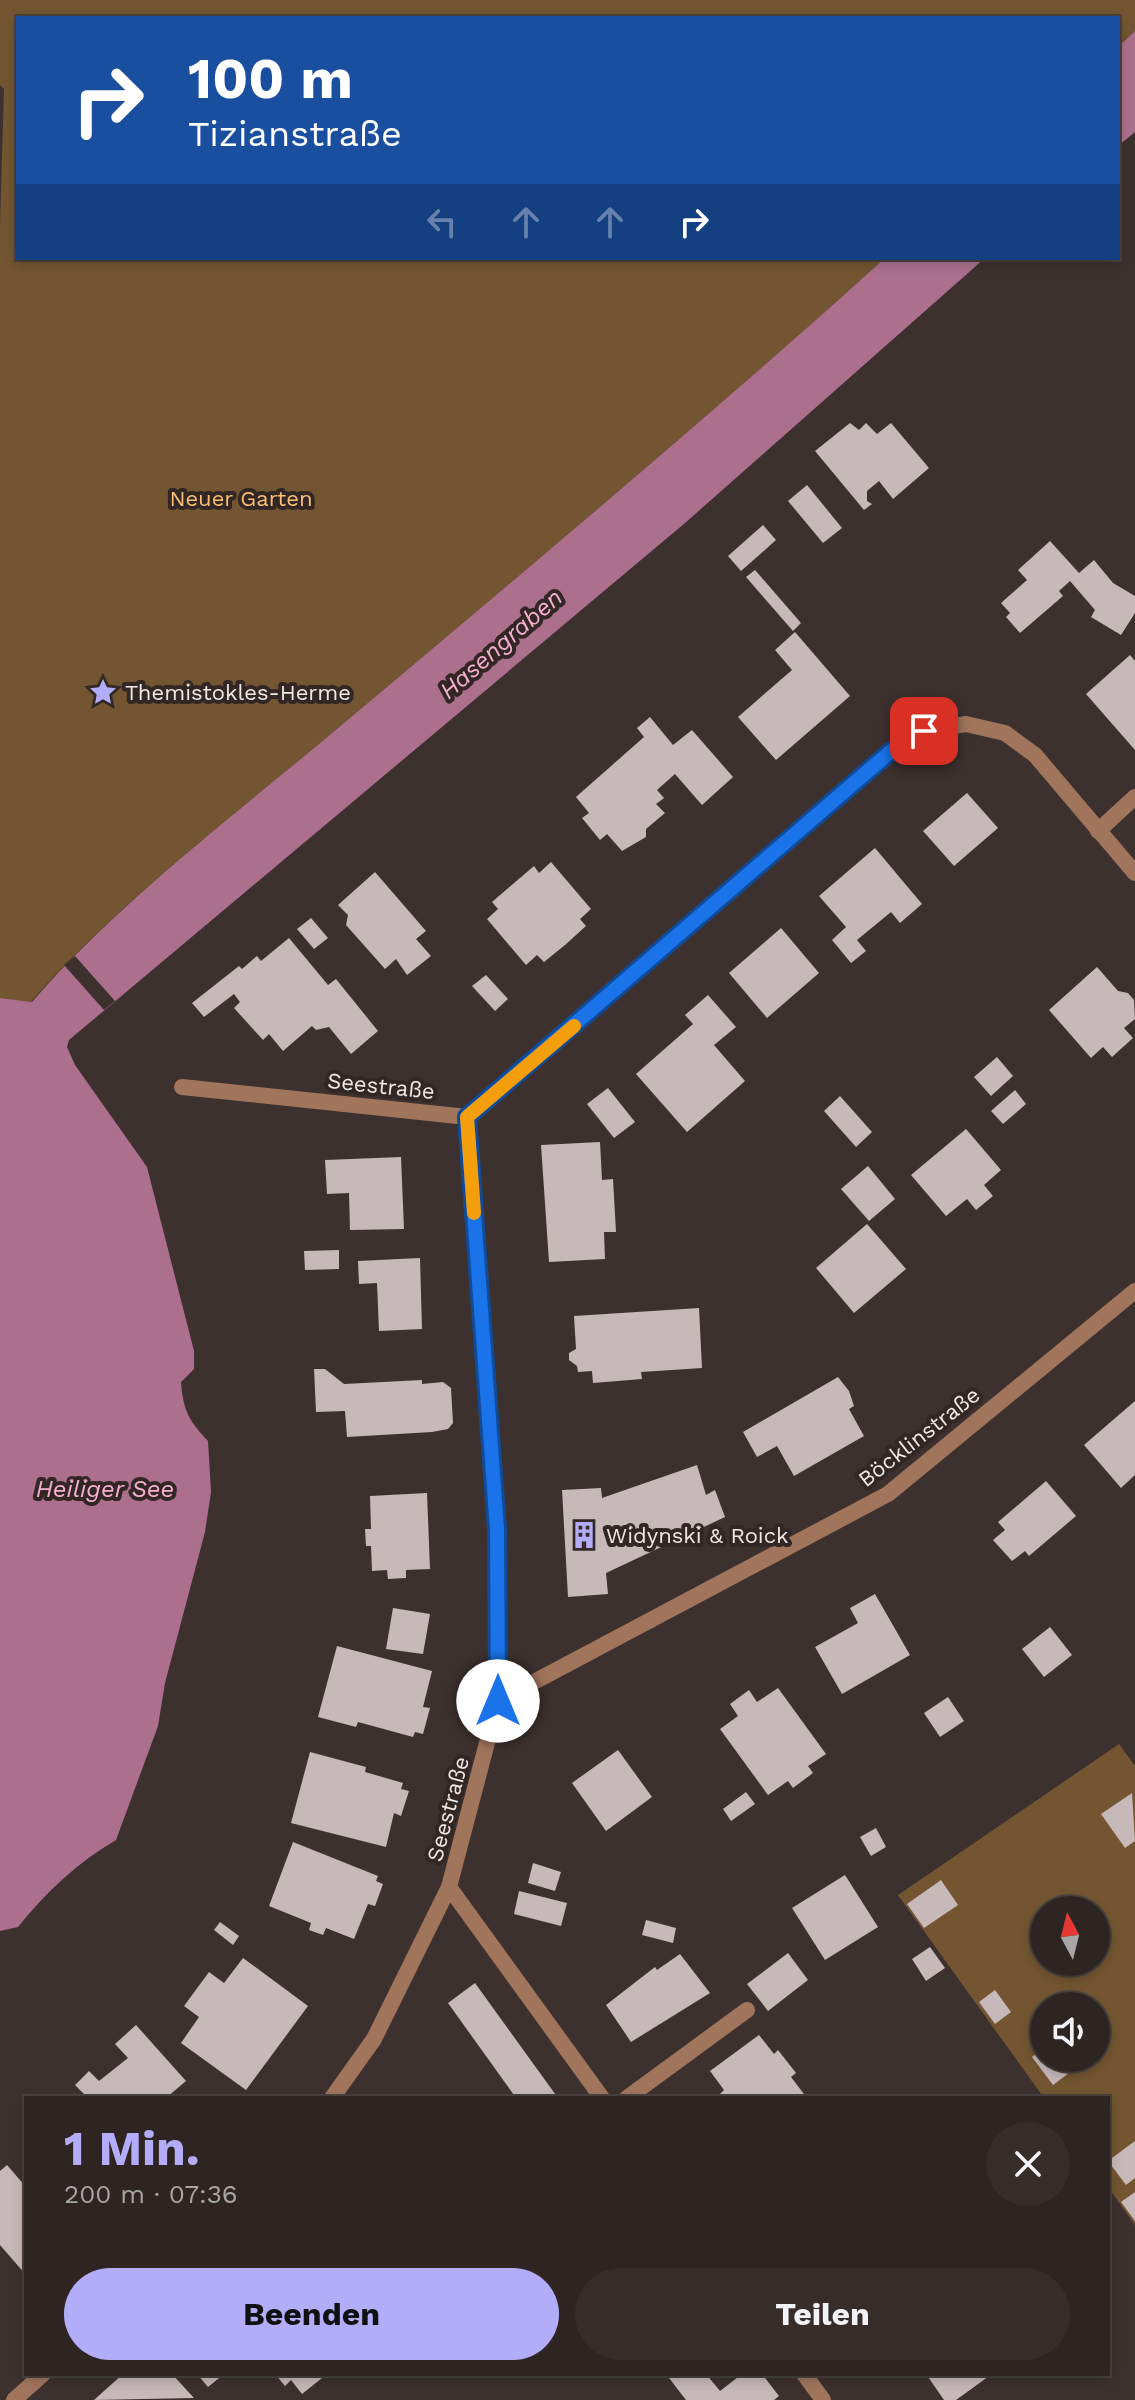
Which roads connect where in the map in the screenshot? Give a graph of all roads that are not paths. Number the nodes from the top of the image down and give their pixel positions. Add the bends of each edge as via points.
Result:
1 (1135, 797) edge
2 (1098, 831) junction
3 (1135, 873) edge
4 (182, 1087) dead end
5 (467, 1117) junction
6 (1135, 1291) edge
7 (498, 1701) junction
8 (449, 1887) junction
9 (747, 2010) dead end
10 (333, 2096) edge
11 (601, 2096) edge
12 (630, 2096) edge
13 (41, 2376) edge
14 (805, 2376) edge
15 (14, 2400) edge
16 (823, 2400) edge

1 - 2 street
2 - 3 street
2 - 5 street via 1035,755 1005,733 966,724 924,731 890,752
4 - 5 street, Seestraße
5 - 7 street, Seestraße via 497,1529
6 - 7 street, Böcklinstraße via 888,1494
7 - 8 street, Seestraße
8 - 10 street, Seestraße via 374,2039
8 - 11 street
9 - 12 street
13 - 15 street
14 - 16 street

